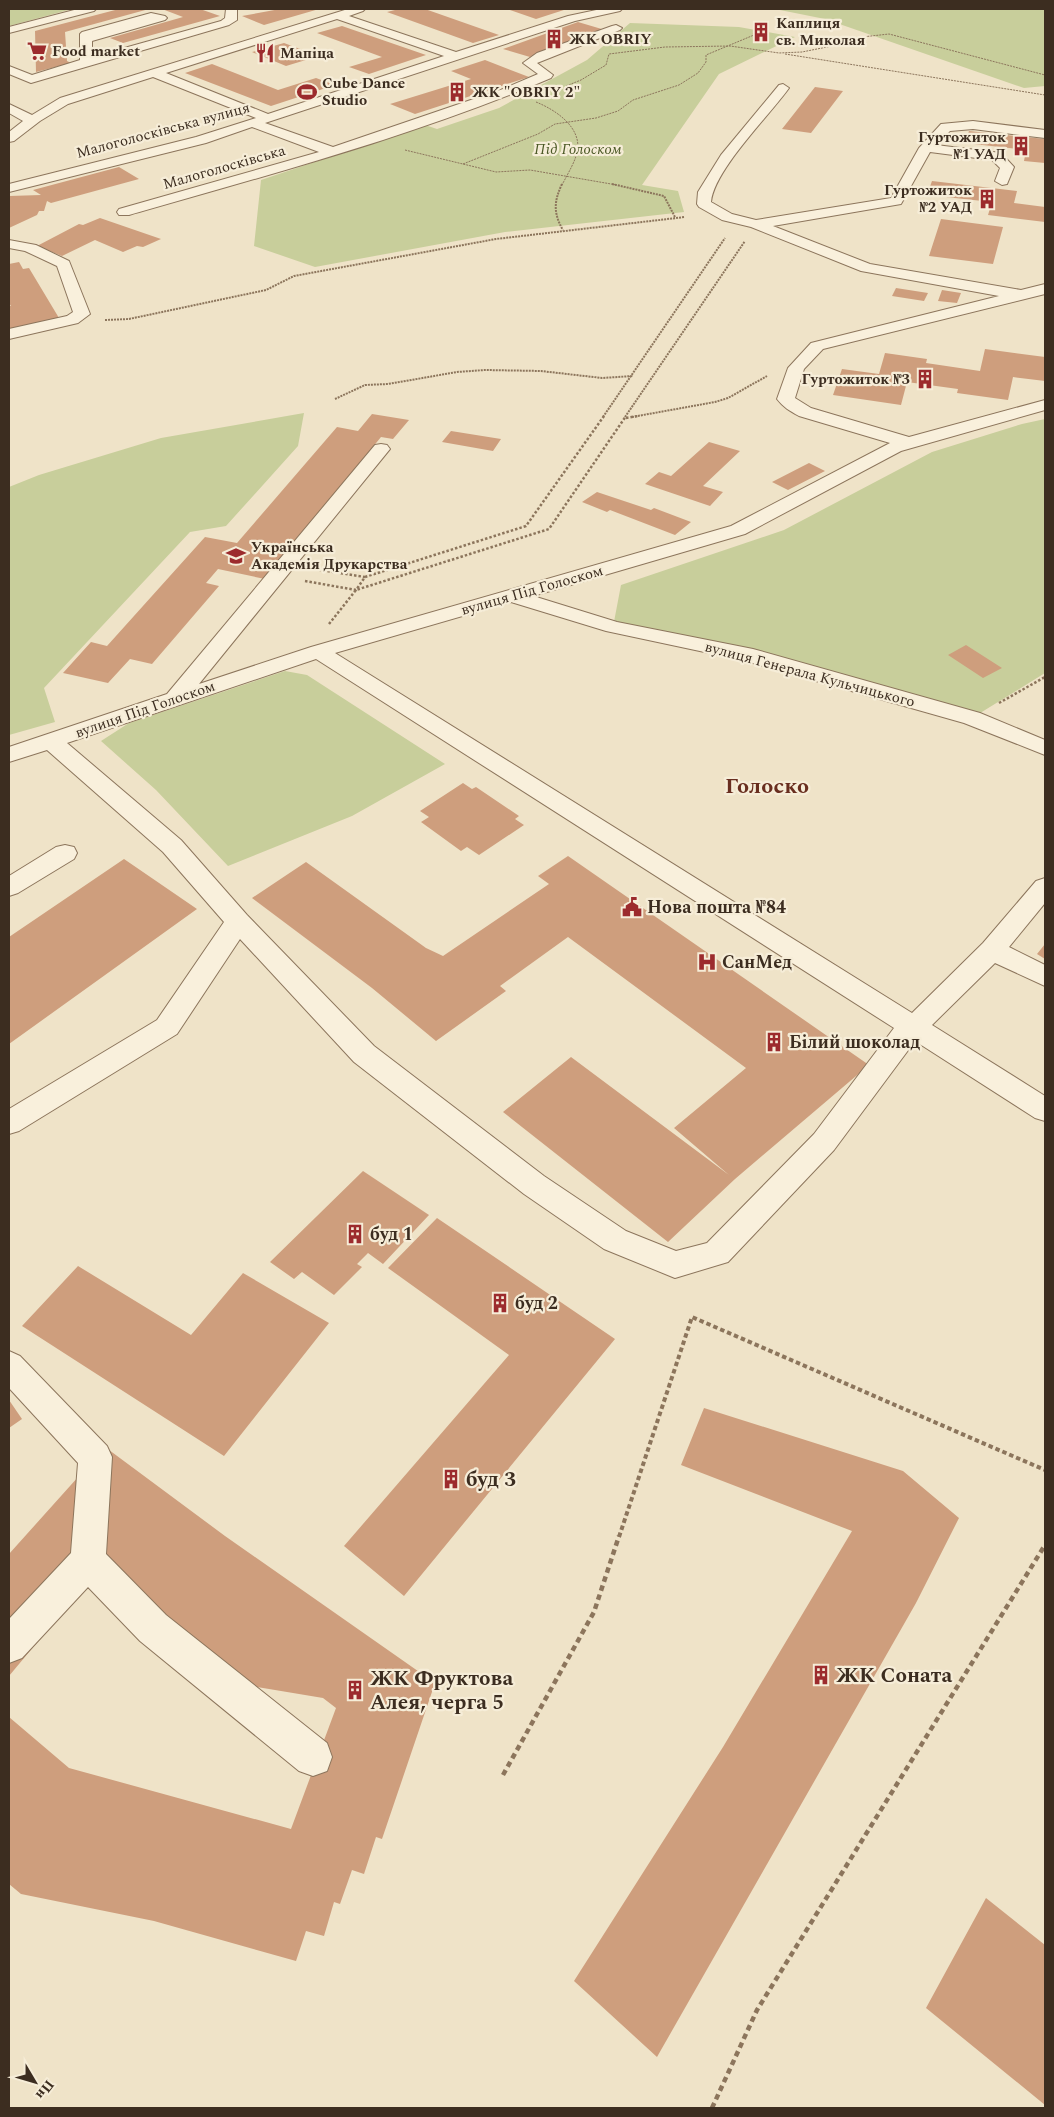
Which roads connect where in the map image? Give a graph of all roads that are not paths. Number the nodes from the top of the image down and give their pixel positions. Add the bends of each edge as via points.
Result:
1 (90, 9) edge
2 (229, 9) edge
3 (359, 9) edge
4 (616, 9) edge
5 (243, 11) dead end
6 (338, 16) junction
7 (11, 25) edge
8 (616, 28) dead end
9 (86, 39) junction
10 (456, 56) junction
11 (86, 62) junction
12 (9, 70) edge
13 (154, 73) junction
14 (783, 88) dead end
15 (9, 108) edge
16 (268, 118) junction
17 (32, 120) junction
18 (252, 123) junction
19 (1045, 134) edge
20 (9, 138) edge
21 (926, 148) junction
22 (333, 152) junction
23 (9, 172) edge
24 (1002, 181) dead end
25 (15, 186) edge
26 (124, 212) dead end
27 (756, 224) junction
28 (9, 244) edge
29 (1045, 289) edge
30 (1021, 295) junction
31 (9, 334) edge
32 (1045, 405) edge
33 (909, 443) junction
34 (380, 449) dead end
35 (513, 596) junction
36 (318, 651) junction
37 (176, 699) junction
38 (51, 741) junction
39 (1045, 748) edge
40 (9, 755) edge
41 (65, 854) dead end
42 (9, 887) edge
43 (1045, 887) edge
44 (238, 921) junction
45 (992, 950) junction
46 (1045, 976) edge
47 (913, 1028) junction
48 (1045, 1110) edge
49 (9, 1123) edge
50 (9, 1366) edge
51 (88, 1561) junction
52 (9, 1645) edge
53 (313, 1758) dead end

1 - 7 street
2 - 5 street
2 - 11 street via 229,22
3 - 6 street
4 - 10 street, Малоголосківська вулиця via 572,18
6 - 10 street
6 - 13 street
8 - 22 street, Малоголосківська via 529,63 546,75 507,92
9 - 9 street via 86,34 141,18 161,18
9 - 11 street
10 - 16 street, Малоголосківська вулиця
11 - 12 street via 31,79
13 - 16 street
13 - 17 street via 64,101
14 - 27 street via 728,155 705,192 704,204 733,218
15 - 17 street
16 - 18 street, Малоголосківська вулиця
17 - 20 street
18 - 22 street, Малоголосківська
18 - 25 street, Малоголосківська вулиця via 201,140
19 - 21 street via 973,125 946,127
21 - 24 street via 996,156 1007,167
21 - 27 street via 896,201
22 - 26 street, Малоголосківська
23 - 25 street, Малоголосківська вулиця
27 - 30 street via 866,268
28 - 31 street via 41,252 64,264 82,314 72,320
29 - 30 street
30 - 33 street via 817,346 796,368 786,399 792,406
32 - 33 street, вулиця Під Голоском
33 - 35 street, вулиця Під Голоском via 895,447 738,530
34 - 37 street
35 - 36 street, вулиця Під Голоском
35 - 39 street, вулиця Генерала Кульчицького via 613,627 745,654 972,718
36 - 37 street, вулиця Під Голоском
36 - 47 street
37 - 38 street, вулиця Під Голоском
38 - 40 street, вулиця Під Голоском
38 - 44 street via 172,846
41 - 42 street
43 - 45 street
44 - 47 street via 364,1054 534,1186 615,1240 675,1265 717,1253 824,1142 901,1038
44 - 49 street via 167,1027
45 - 46 street
45 - 47 street
47 - 48 street
50 - 51 street via 95,1457
51 - 52 street
51 - 53 street via 153,1628

